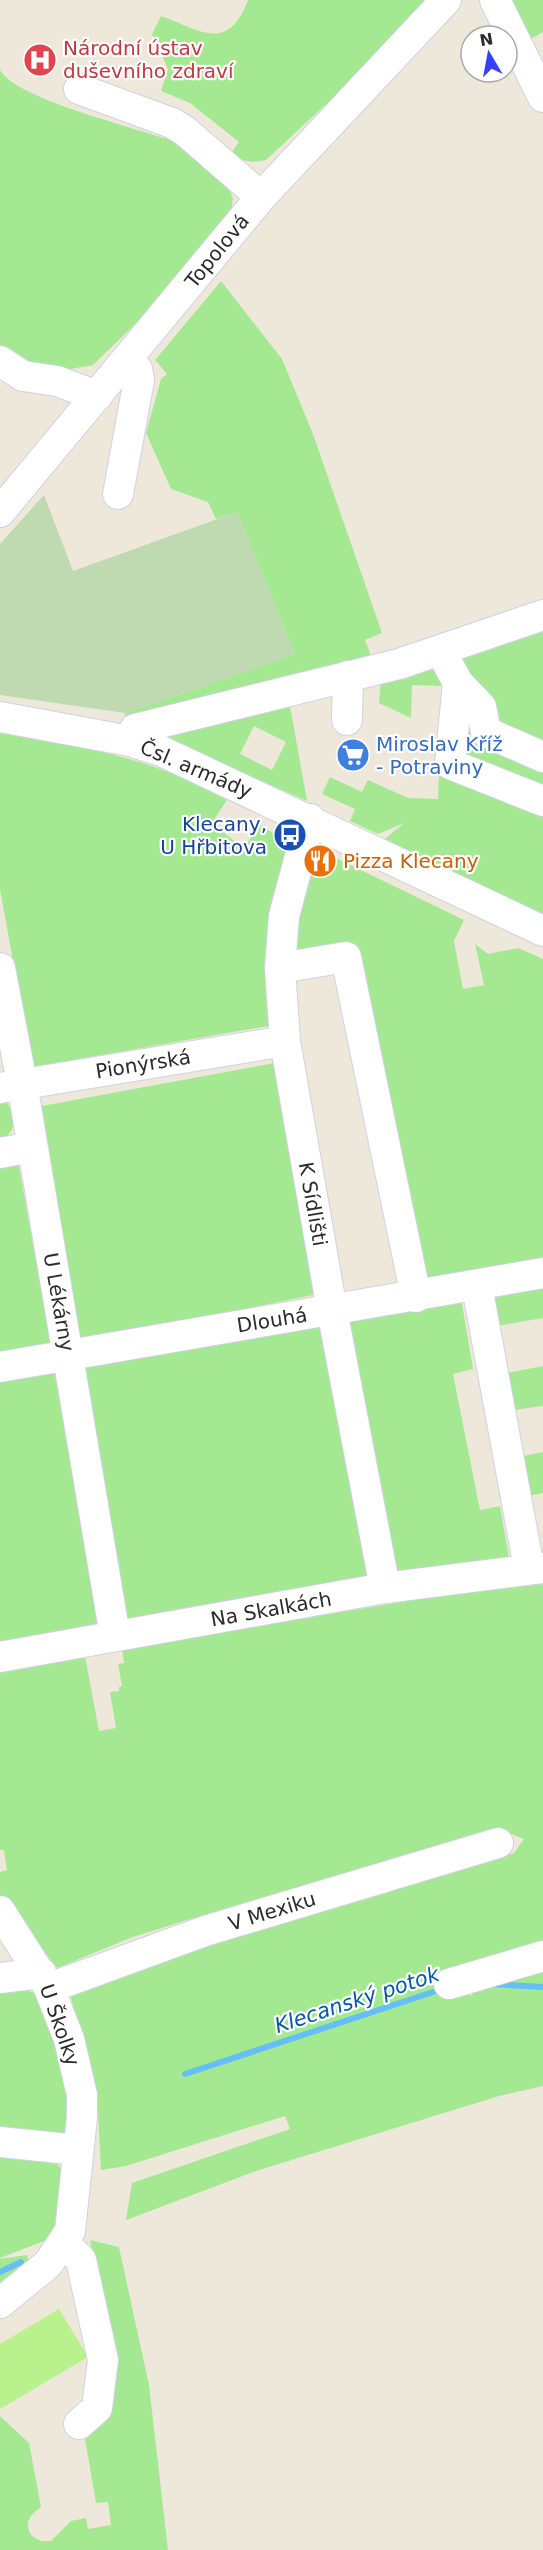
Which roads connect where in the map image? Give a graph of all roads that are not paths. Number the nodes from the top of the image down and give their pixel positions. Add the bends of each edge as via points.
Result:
1 (446, 0) edge
2 (495, 0) edge
3 (79, 88) dead end
4 (543, 97) edge
5 (261, 197) junction
6 (0, 361) edge
7 (127, 361) junction
8 (97, 396) junction
9 (118, 494) dead end
10 (0, 512) edge
11 (543, 615) edge
12 (441, 651) junction
13 (348, 676) junction
14 (458, 683) junction
15 (0, 717) edge
16 (346, 720) dead end
17 (130, 741) junction
18 (543, 757) edge
19 (543, 801) edge
20 (310, 819) junction
21 (543, 931) edge
22 (0, 968) edge
23 (280, 968) junction
24 (285, 1041) junction
25 (11, 1085) edge
26 (32, 1147) junction
27 (0, 1153) edge
28 (543, 1274) edge
29 (477, 1286) junction
30 (416, 1297) junction
31 (332, 1310) junction
32 (68, 1354) junction
33 (0, 1367) edge
34 (536, 1568) edge
35 (385, 1588) junction
36 (116, 1636) junction
37 (0, 1657) edge
38 (498, 1843) dead end
39 (0, 1911) edge
40 (543, 1956) edge
41 (0, 1978) edge
42 (45, 1980) junction
43 (449, 1984) dead end
44 (0, 2142) edge
45 (78, 2150) junction
46 (64, 2243) junction
47 (0, 2303) edge
48 (79, 2424) dead end

1 - 5 street, Topolová
2 - 4 street
3 - 5 street via 172,123
5 - 7 street, Topolová
6 - 8 street via 23,376 57,381
7 - 8 street, Topolová
7 - 9 street via 137,369 139,380
8 - 10 street, Topolová
11 - 12 street
12 - 13 street
12 - 14 street
13 - 16 street
13 - 17 street via 135,729
14 - 18 street via 481,707 486,732
14 - 19 street via 450,764
15 - 17 street, Čsl. armády
17 - 20 street, Čsl. armády via 189,763
20 - 21 street, Čsl. armády
20 - 23 street, K Sídlišti via 284,916
22 - 25 street, U Lékárny
23 - 24 street, K Sídlišti
23 - 30 street via 346,957
24 - 25 street, Pionýrská
24 - 31 street, K Sídlišti
25 - 26 street, U Lékárny
26 - 27 street
26 - 32 street, U Lékárny
28 - 29 street, Dlouhá
29 - 30 street, Dlouhá
29 - 34 street
30 - 31 street, Dlouhá
31 - 32 street, Dlouhá
31 - 35 street, K Sídlišti
32 - 33 street, Dlouhá
32 - 36 street, U Lékárny
34 - 35 street, Na Skalkách
35 - 36 street, Na Skalkách
36 - 37 street, Na Skalkách
38 - 42 street, V Mexiku
39 - 42 street, U Školky
40 - 43 street
41 - 42 street, V Mexiku
42 - 45 street, U Školky via 69,2039 82,2095
44 - 45 street
45 - 46 street, U Školky via 70,2231
46 - 47 street via 48,2264
46 - 48 street via 81,2260 103,2360 97,2408

